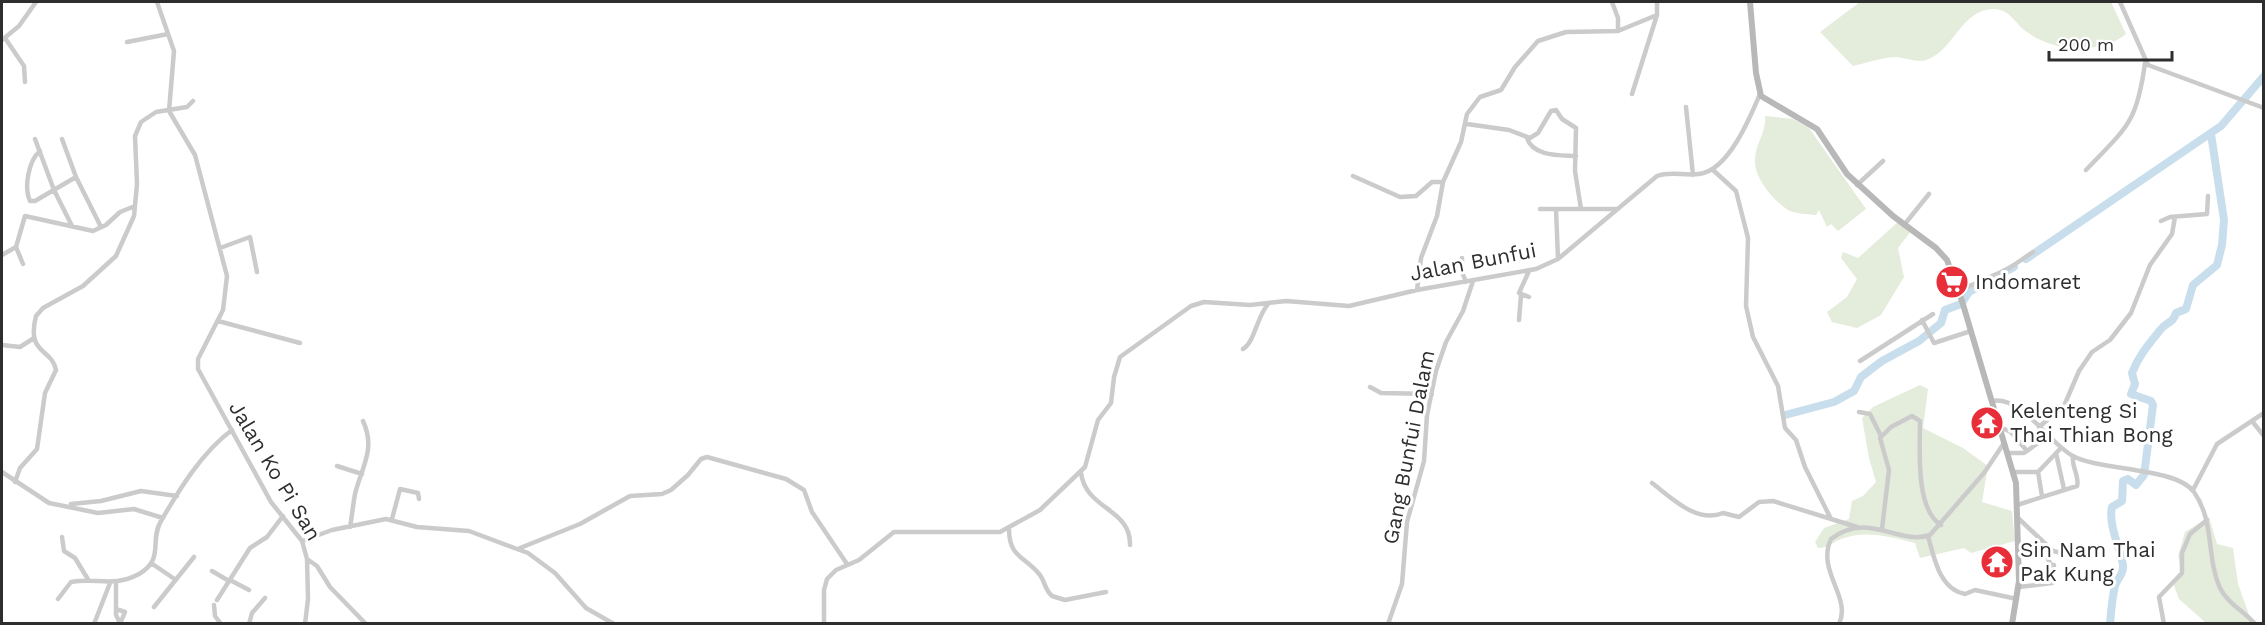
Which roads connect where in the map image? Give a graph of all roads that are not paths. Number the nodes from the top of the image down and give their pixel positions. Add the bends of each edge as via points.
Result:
1 (36, 2) edge
2 (157, 2) edge
3 (1612, 2) edge
4 (1657, 2) edge
5 (1750, 2) edge
6 (2120, 2) edge
7 (1657, 15) junction
8 (1618, 31) junction
9 (168, 34) junction
10 (3, 39) edge
11 (127, 42) dead end
12 (2145, 63) junction
13 (25, 82) dead end
14 (1632, 94) dead end
15 (1760, 94) junction
16 (193, 101) dead end
17 (1686, 107) dead end
18 (2264, 108) edge
19 (169, 111) junction
20 (1467, 124) junction
21 (1527, 138) junction
22 (35, 139) dead end
23 (62, 139) dead end
24 (40, 151) junction
25 (1576, 156) junction
26 (1883, 161) dead end
27 (1713, 170) junction
28 (2086, 170) dead end
29 (1693, 175) junction
30 (1353, 176) dead end
31 (76, 177) junction
32 (1443, 182) junction
33 (1857, 184) junction
34 (54, 190) junction
35 (1929, 194) dead end
36 (2208, 196) dead end
37 (135, 206) junction
38 (1540, 209) dead end
39 (1557, 209) junction
40 (1581, 209) junction
41 (1618, 209) junction
42 (2175, 217) junction
43 (2161, 221) dead end
44 (1904, 225) junction
45 (72, 226) junction
46 (101, 227) junction
47 (16, 247) junction
48 (220, 248) junction
49 (2033, 252) dead end
50 (2, 255) edge
51 (1462, 258) dead end
52 (1558, 259) junction
53 (23, 264) dead end
54 (1529, 271) junction
55 (257, 272) dead end
56 (1473, 281) junction
57 (1466, 282) junction
58 (1417, 290) junction
59 (1958, 291) junction
60 (1521, 295) junction
61 (1529, 297) dead end
62 (1269, 303) junction
63 (1933, 314) dead end
64 (1519, 320) dead end
65 (1922, 320) junction
66 (218, 321) junction
67 (1971, 331) junction
68 (34, 338) junction
69 (300, 343) dead end
70 (2, 345) edge
71 (1243, 349) dead end
72 (1860, 361) dead end
73 (1370, 387) dead end
74 (1432, 394) junction
75 (1992, 401) junction
76 (1859, 412) dead end
77 (2264, 413) edge
78 (363, 421) dead end
79 (2252, 421) junction
80 (2000, 427) junction
81 (2039, 427) junction
82 (232, 430) junction
83 (1881, 436) junction
84 (2048, 436) junction
85 (2264, 436) edge
86 (2004, 443) junction
87 (2061, 448) junction
88 (2027, 452) junction
89 (2008, 453) junction
90 (2056, 453) junction
91 (2073, 456) junction
92 (337, 466) dead end
93 (2, 472) edge
94 (2013, 472) junction
95 (2038, 472) junction
96 (1081, 473) junction
97 (362, 474) junction
98 (15, 482) junction
99 (1652, 483) dead end
100 (2064, 489) junction
101 (2193, 490) junction
102 (177, 496) junction
103 (2042, 496) junction
104 (419, 499) dead end
105 (51, 503) junction
106 (2017, 506) junction
107 (283, 516) junction
108 (1830, 517) junction
109 (2017, 517) junction
110 (163, 518) junction
111 (392, 519) junction
112 (2207, 520) junction
113 (1941, 525) junction
114 (350, 527) junction
115 (1857, 527) junction
116 (1009, 529) junction
117 (1882, 529) junction
118 (1928, 536) junction
119 (63, 537) dead end
120 (302, 541) junction
121 (1130, 545) dead end
122 (520, 548) junction
123 (2050, 548) junction
124 (2062, 553) dead end
125 (194, 557) dead end
126 (307, 559) junction
127 (152, 563) junction
128 (847, 564) junction
129 (212, 571) dead end
130 (176, 580) junction
131 (230, 580) junction
132 (89, 581) junction
133 (113, 583) junction
134 (2019, 587) junction
135 (249, 590) dead end
136 (1106, 592) dead end
137 (265, 598) dead end
138 (58, 599) dead end
139 (2017, 599) junction
140 (154, 607) dead end
141 (116, 609) junction
142 (120, 623) edge
143 (94, 624) edge
144 (221, 624) edge
145 (249, 624) edge
146 (305, 624) edge
147 (366, 624) edge
148 (614, 624) edge
149 (824, 624) edge
150 (1388, 624) edge
151 (1839, 624) edge
152 (2012, 624) edge
153 (2164, 624) edge
154 (2255, 624) edge

1 - 10 street via 19,26
2 - 9 street
3 - 8 street
4 - 7 street
5 - 15 street
6 - 12 street
7 - 8 street
7 - 14 street
8 - 20 street via 1566,32 1538,41 1501,90 1473,103
9 - 11 street
9 - 19 street via 174,51
10 - 13 street via 20,56
12 - 18 street
12 - 28 street via 2132,120
15 - 27 street via 1733,146
15 - 33 street via 1817,129 1842,169
16 - 19 street via 188,107
17 - 29 street
19 - 37 street via 150,115 137,128
19 - 48 street, Jalan Ko Pi San via 194,152
20 - 21 street via 1509,130
20 - 32 street
21 - 25 street via 1530,145 1548,154
21 - 25 street via 1538,133 1555,109 1576,128
22 - 24 street
23 - 31 street
24 - 34 street
24 - 34 street via 30,167 29,200 35,201
25 - 40 street
26 - 33 street
27 - 29 street, Jalan Bunfui
27 - 108 street via 1736,191 1748,238 1746,306 1753,337 1778,386 1785,428 1796,440
29 - 41 street, Jalan Bunfui via 1657,176
30 - 32 street via 1400,197 1416,196 1432,182
31 - 34 street
31 - 46 street
32 - 58 street via 1437,216 1421,258
33 - 44 street
34 - 45 street
35 - 44 street
36 - 42 street via 2206,214
37 - 46 street
37 - 68 street via 133,222 114,260 80,288 41,309 35,319
38 - 39 street
39 - 40 street
39 - 52 street
40 - 41 street
41 - 52 street, Jalan Bunfui
42 - 43 street
42 - 81 street via 2172,234 2150,265 2131,313 2110,340 2092,352 2064,406
44 - 59 street via 1941,252
45 - 46 street via 91,231
45 - 47 street via 25,216
47 - 50 street
47 - 53 street
48 - 55 street via 250,237
48 - 66 street, Jalan Ko Pi San via 227,281
49 - 59 street
51 - 57 street
52 - 54 street, Jalan Bunfui
54 - 56 street, Jalan Bunfui
54 - 60 street
56 - 57 street, Jalan Bunfui
56 - 74 street, Gang Bunfui Dalam via 1458,324 1444,346
57 - 58 street, Jalan Bunfui
58 - 62 street, Jalan Bunfui via 1349,306 1300,301
59 - 67 street
60 - 61 street
60 - 64 street
62 - 71 street
62 - 96 street, Jalan Bunfui via 1204,302 1191,306 1120,357 1111,403 1098,420
63 - 65 street
65 - 67 street via 1934,342
65 - 72 street
66 - 69 street
66 - 82 street, Jalan Ko Pi San via 201,353 198,369
67 - 75 street
68 - 70 street via 20,347
68 - 98 street via 56,370 45,393 37,449 20,468
73 - 74 street via 1381,393
74 - 150 street, Gang Bunfui Dalam via 1424,462 1407,522 1402,584
75 - 80 street
75 - 81 street via 2019,408
76 - 83 street via 1870,414
77 - 79 street
78 - 97 street via 370,442
79 - 85 street
79 - 101 street via 2217,444
80 - 86 street
80 - 88 street via 2011,432
81 - 84 street
82 - 102 street via 206,456
82 - 107 street, Jalan Ko Pi San via 268,497
83 - 113 street via 1908,418 1920,419 1925,504 1931,517
83 - 117 street via 1889,470
84 - 87 street
84 - 88 street
86 - 89 street
86 - 113 street
87 - 90 street
87 - 91 street
88 - 89 street
89 - 94 street
90 - 95 street
90 - 100 street
91 - 100 street via 2079,483
91 - 101 street via 2159,475
92 - 97 street
93 - 98 street
94 - 95 street
94 - 106 street
95 - 103 street
96 - 116 street via 1040,510
96 - 121 street via 1088,494 1113,511 1130,534
97 - 114 street
98 - 105 street
99 - 108 street via 1704,516 1723,513 1739,518 1757,503 1768,500
100 - 103 street
101 - 112 street
102 - 105 street via 141,491 101,501
102 - 110 street
103 - 106 street
104 - 111 street via 418,493 400,489
105 - 110 street via 98,513 134,509
106 - 109 street
107 - 120 street, Jalan Ko Pi San
107 - 131 street via 267,537 250,548
108 - 115 street
109 - 123 street
109 - 134 street
110 - 127 street
111 - 114 street
111 - 122 street via 417,527 469,531
112 - 153 street via 2191,532 2182,553 2182,573 2159,597
112 - 154 street via 2220,588
113 - 118 street
114 - 120 street
115 - 117 street
115 - 151 street via 1843,531 1829,542 1828,570 1841,606
116 - 128 street via 942,534 894,532 859,560
116 - 136 street via 1016,555 1040,575 1052,596 1065,600
117 - 118 street
118 - 139 street via 1943,578 1953,590 1965,594 1975,590
119 - 132 street via 64,551 75,558
120 - 126 street, Jalan Ko Pi San
122 - 128 street via 580,524 630,496 671,490 707,457 786,479 804,490 812,512
122 - 148 street via 555,573 586,608
123 - 124 street
123 - 134 street via 2044,551 2054,565 2052,583
125 - 130 street
126 - 146 street, Jalan Ko Pi San
126 - 147 street
127 - 130 street
127 - 133 street via 140,573
128 - 149 street via 825,584
129 - 131 street
130 - 140 street
131 - 135 street
131 - 144 street via 216,603 215,616
132 - 133 street
132 - 138 street via 71,582
133 - 141 street
133 - 143 street
134 - 139 street
137 - 145 street via 252,613
139 - 152 street
141 - 142 street
141 - 142 street via 125,612

